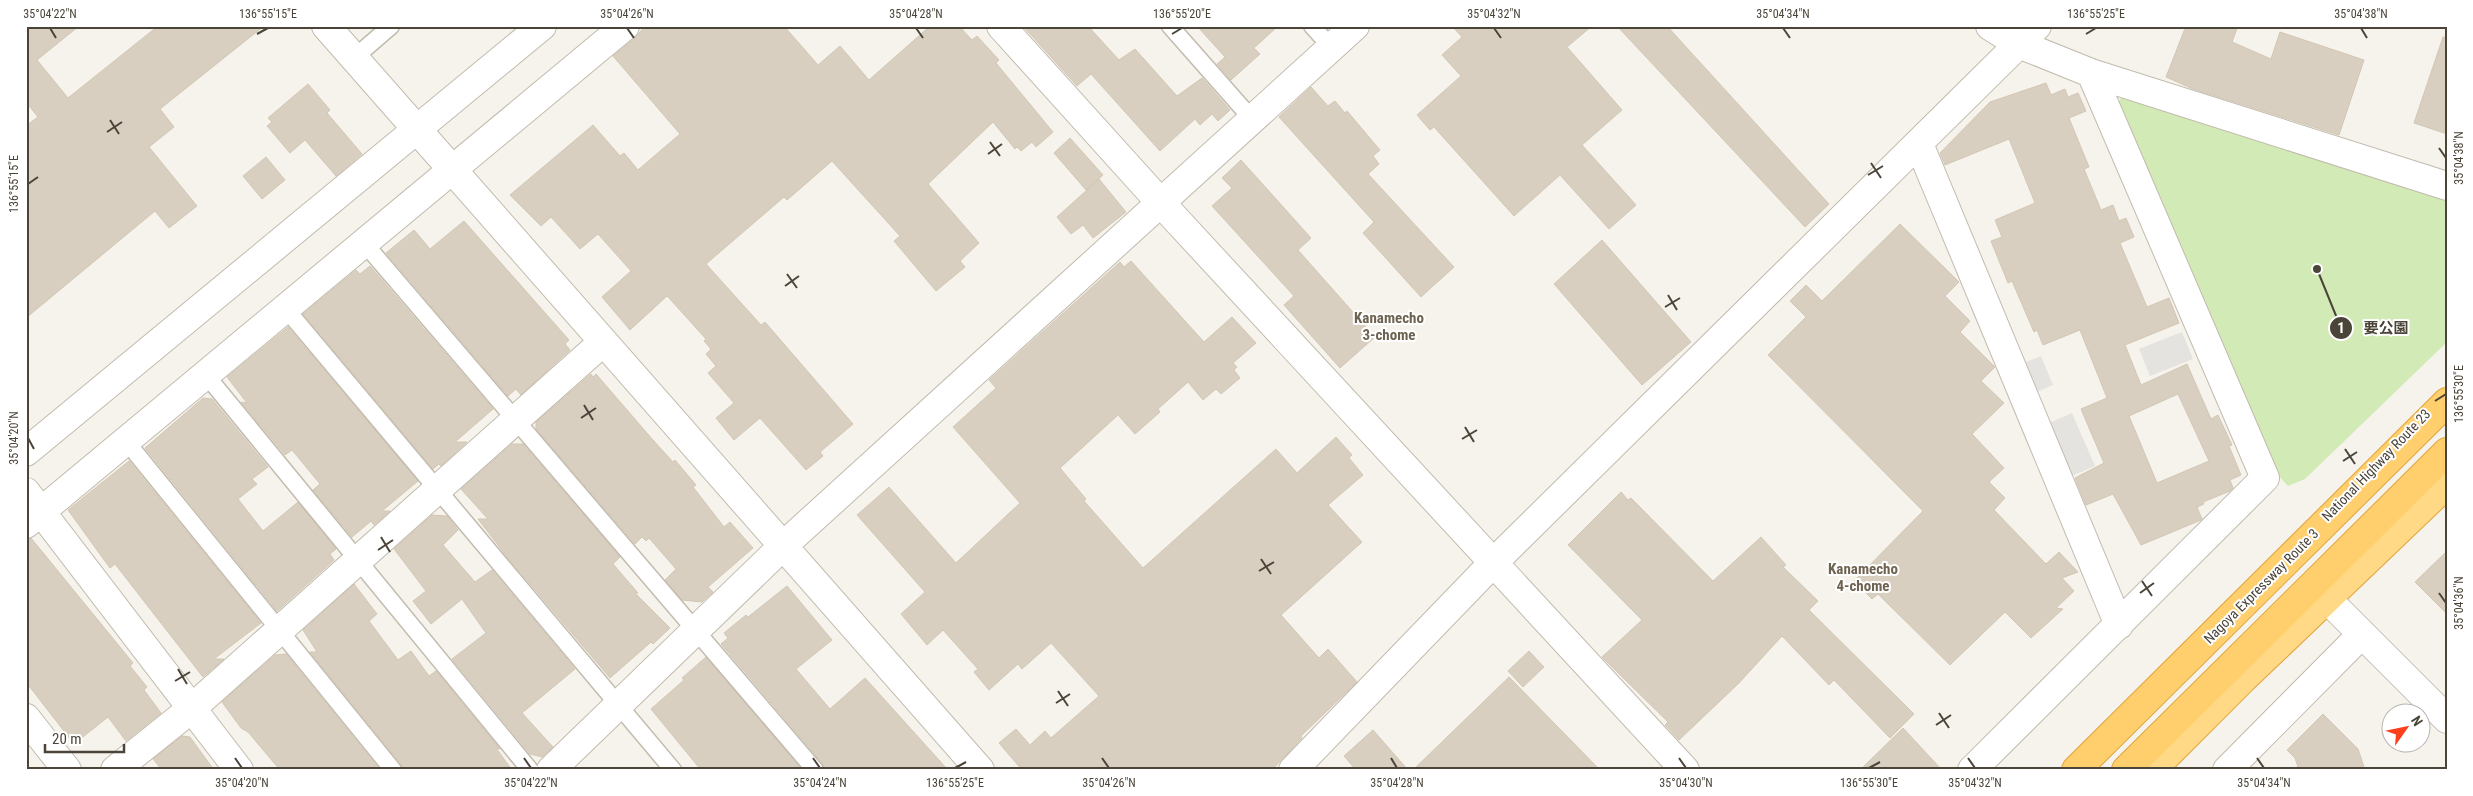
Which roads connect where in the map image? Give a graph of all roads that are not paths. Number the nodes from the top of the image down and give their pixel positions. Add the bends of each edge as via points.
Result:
1 (326, 26) edge
2 (391, 26) edge
3 (542, 26) edge
4 (625, 26) edge
5 (1001, 26) edge
6 (1170, 26) edge
7 (1312, 26) edge
8 (1355, 26) edge
9 (1990, 26) edge
10 (2028, 35) edge
11 (1331, 48) junction
12 (354, 58) junction
13 (2091, 73) junction
14 (1252, 119) junction
15 (417, 129) junction
16 (1919, 144) junction
17 (454, 170) junction
18 (2447, 186) edge
19 (1160, 202) junction
20 (365, 244) junction
21 (286, 308) junction
22 (603, 342) junction
23 (206, 374) junction
24 (2447, 394) edge
25 (2447, 402) edge
26 (515, 419) junction
27 (126, 441) junction
28 (26, 452) edge
29 (2447, 452) edge
30 (2447, 484) edge
31 (436, 489) junction
32 (31, 509) edge
33 (784, 545) junction
34 (357, 560) junction
35 (1493, 563) junction
36 (2326, 599) junction
37 (2119, 625) junction
38 (279, 630) junction
39 (695, 632) junction
40 (2362, 634) junction
41 (618, 705) junction
42 (191, 709) junction
43 (26, 718) edge
44 (2447, 719) edge
45 (67, 770) edge
46 (115, 770) edge
47 (239, 770) edge
48 (393, 770) edge
49 (530, 770) edge
50 (551, 770) edge
51 (673, 770) edge
52 (814, 770) edge
53 (980, 770) edge
54 (1293, 770) edge
55 (1685, 770) edge
56 (1972, 770) edge
57 (2074, 770) edge
58 (2126, 770) edge
59 (2152, 770) edge
60 (2227, 770) edge

1 - 12 street
2 - 12 lane
3 - 15 street
4 - 17 street
5 - 19 street
6 - 14 lane
7 - 11 lane
8 - 11 street
9 - 10 street
10 - 13 street
10 - 16 street
11 - 14 street
12 - 15 street
13 - 18 street
13 - 37 street via 2265,478
14 - 19 street
15 - 17 street
15 - 28 street
16 - 35 street
16 - 37 street
17 - 20 street
17 - 22 street
19 - 33 street
19 - 35 street
20 - 21 street
20 - 26 lane
21 - 23 street
21 - 31 lane
22 - 26 street
22 - 33 street
23 - 27 street
23 - 34 lane
24 - 57 highway, National Highway Route 23
25 - 57 highway, Nagoya Expressway Route 3
26 - 31 street
26 - 39 lane
27 - 32 street
27 - 38 lane
29 - 58 highway
30 - 36 highway
31 - 34 street
31 - 41 lane
32 - 42 street
33 - 39 street
33 - 53 street
34 - 38 street
34 - 49 lane
35 - 54 street
35 - 55 street
36 - 40 street
36 - 59 highway
37 - 56 street
38 - 42 street
38 - 48 lane
39 - 41 street
39 - 52 lane
40 - 44 street
40 - 60 street
41 - 50 street
41 - 51 lane
42 - 46 street
42 - 47 street
43 - 45 street

